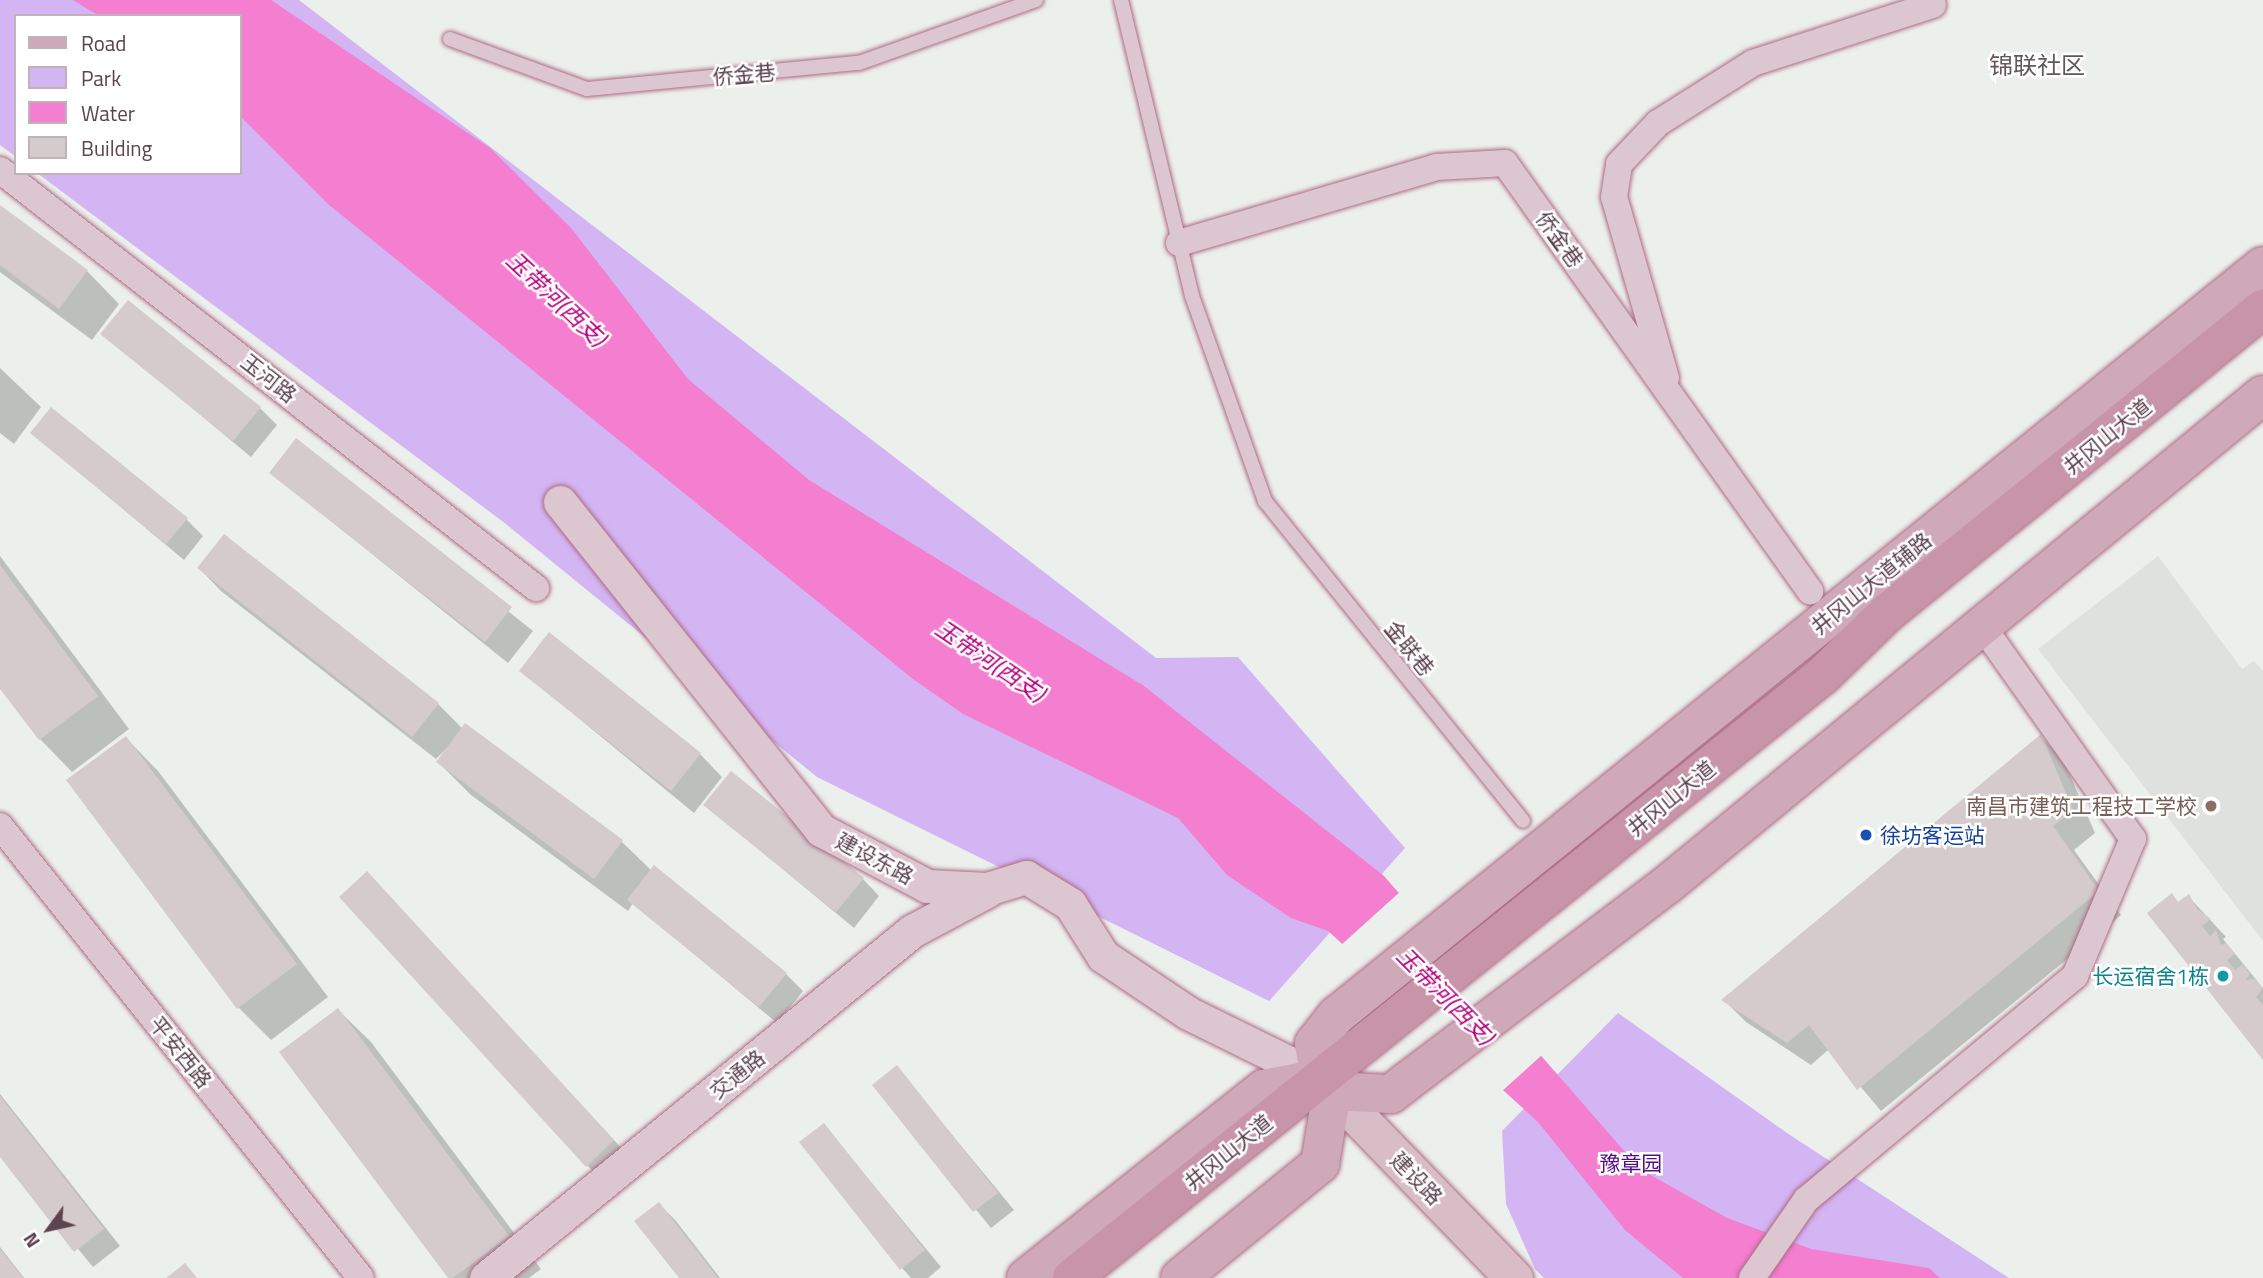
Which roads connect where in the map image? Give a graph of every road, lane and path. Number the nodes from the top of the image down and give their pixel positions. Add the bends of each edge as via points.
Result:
1 (1036, 0) edge
2 (1121, 0) edge
3 (1933, 5) dead end
4 (450, 39) dead end
5 (0, 170) edge
6 (1179, 243) junction
7 (2263, 266) edge
8 (2263, 309) edge
9 (2263, 334) edge
10 (2263, 395) edge
11 (1672, 396) junction
12 (559, 502) dead end
13 (536, 588) dead end
14 (1810, 591) dead end
15 (1983, 627) junction
16 (1523, 821) dead end
17 (0, 826) edge
18 (999, 886) junction
19 (1491, 957) junction
20 (1326, 1084) junction
21 (361, 1278) edge
22 (486, 1278) edge
23 (1026, 1278) edge
24 (1072, 1278) edge
25 (1104, 1278) edge
26 (1180, 1278) edge
27 (1514, 1278) edge
28 (1752, 1278) edge

1 - 4 lane, 侨金巷 via 859,63 587,89
2 - 6 lane
3 - 11 street via 1753,63 1658,123 1619,164 1614,197
5 - 13 street, 玉河路
6 - 11 street, 侨金巷 via 1437,167 1505,163
6 - 16 lane, 金联巷 via 1192,296 1265,501
7 - 20 main road, 井冈山大道辅路 via 1336,1016 1314,1044
8 - 19 highway, 井冈山大道 via 1887,613 1823,676
9 - 19 highway, 井冈山大道 via 1966,573 1905,634
10 - 15 main road
11 - 14 street, 侨金巷
12 - 18 street, 建设东路 via 821,830 927,886
15 - 20 main road via 1668,884 1391,1094
15 - 28 street via 2133,839 2075,976 1798,1211
17 - 21 street, 平安西路
18 - 20 street, 建设东路 via 1026,877 1070,904 1103,956 1188,1013
18 - 22 street, 交通路 via 912,931
19 - 20 highway, 井冈山大道
20 - 23 main road via 1265,1088
20 - 24 highway, 井冈山大道
20 - 25 highway, 井冈山大道
20 - 26 main road, 井冈山大道辅路 via 1320,1164
20 - 27 main road, 建设路

